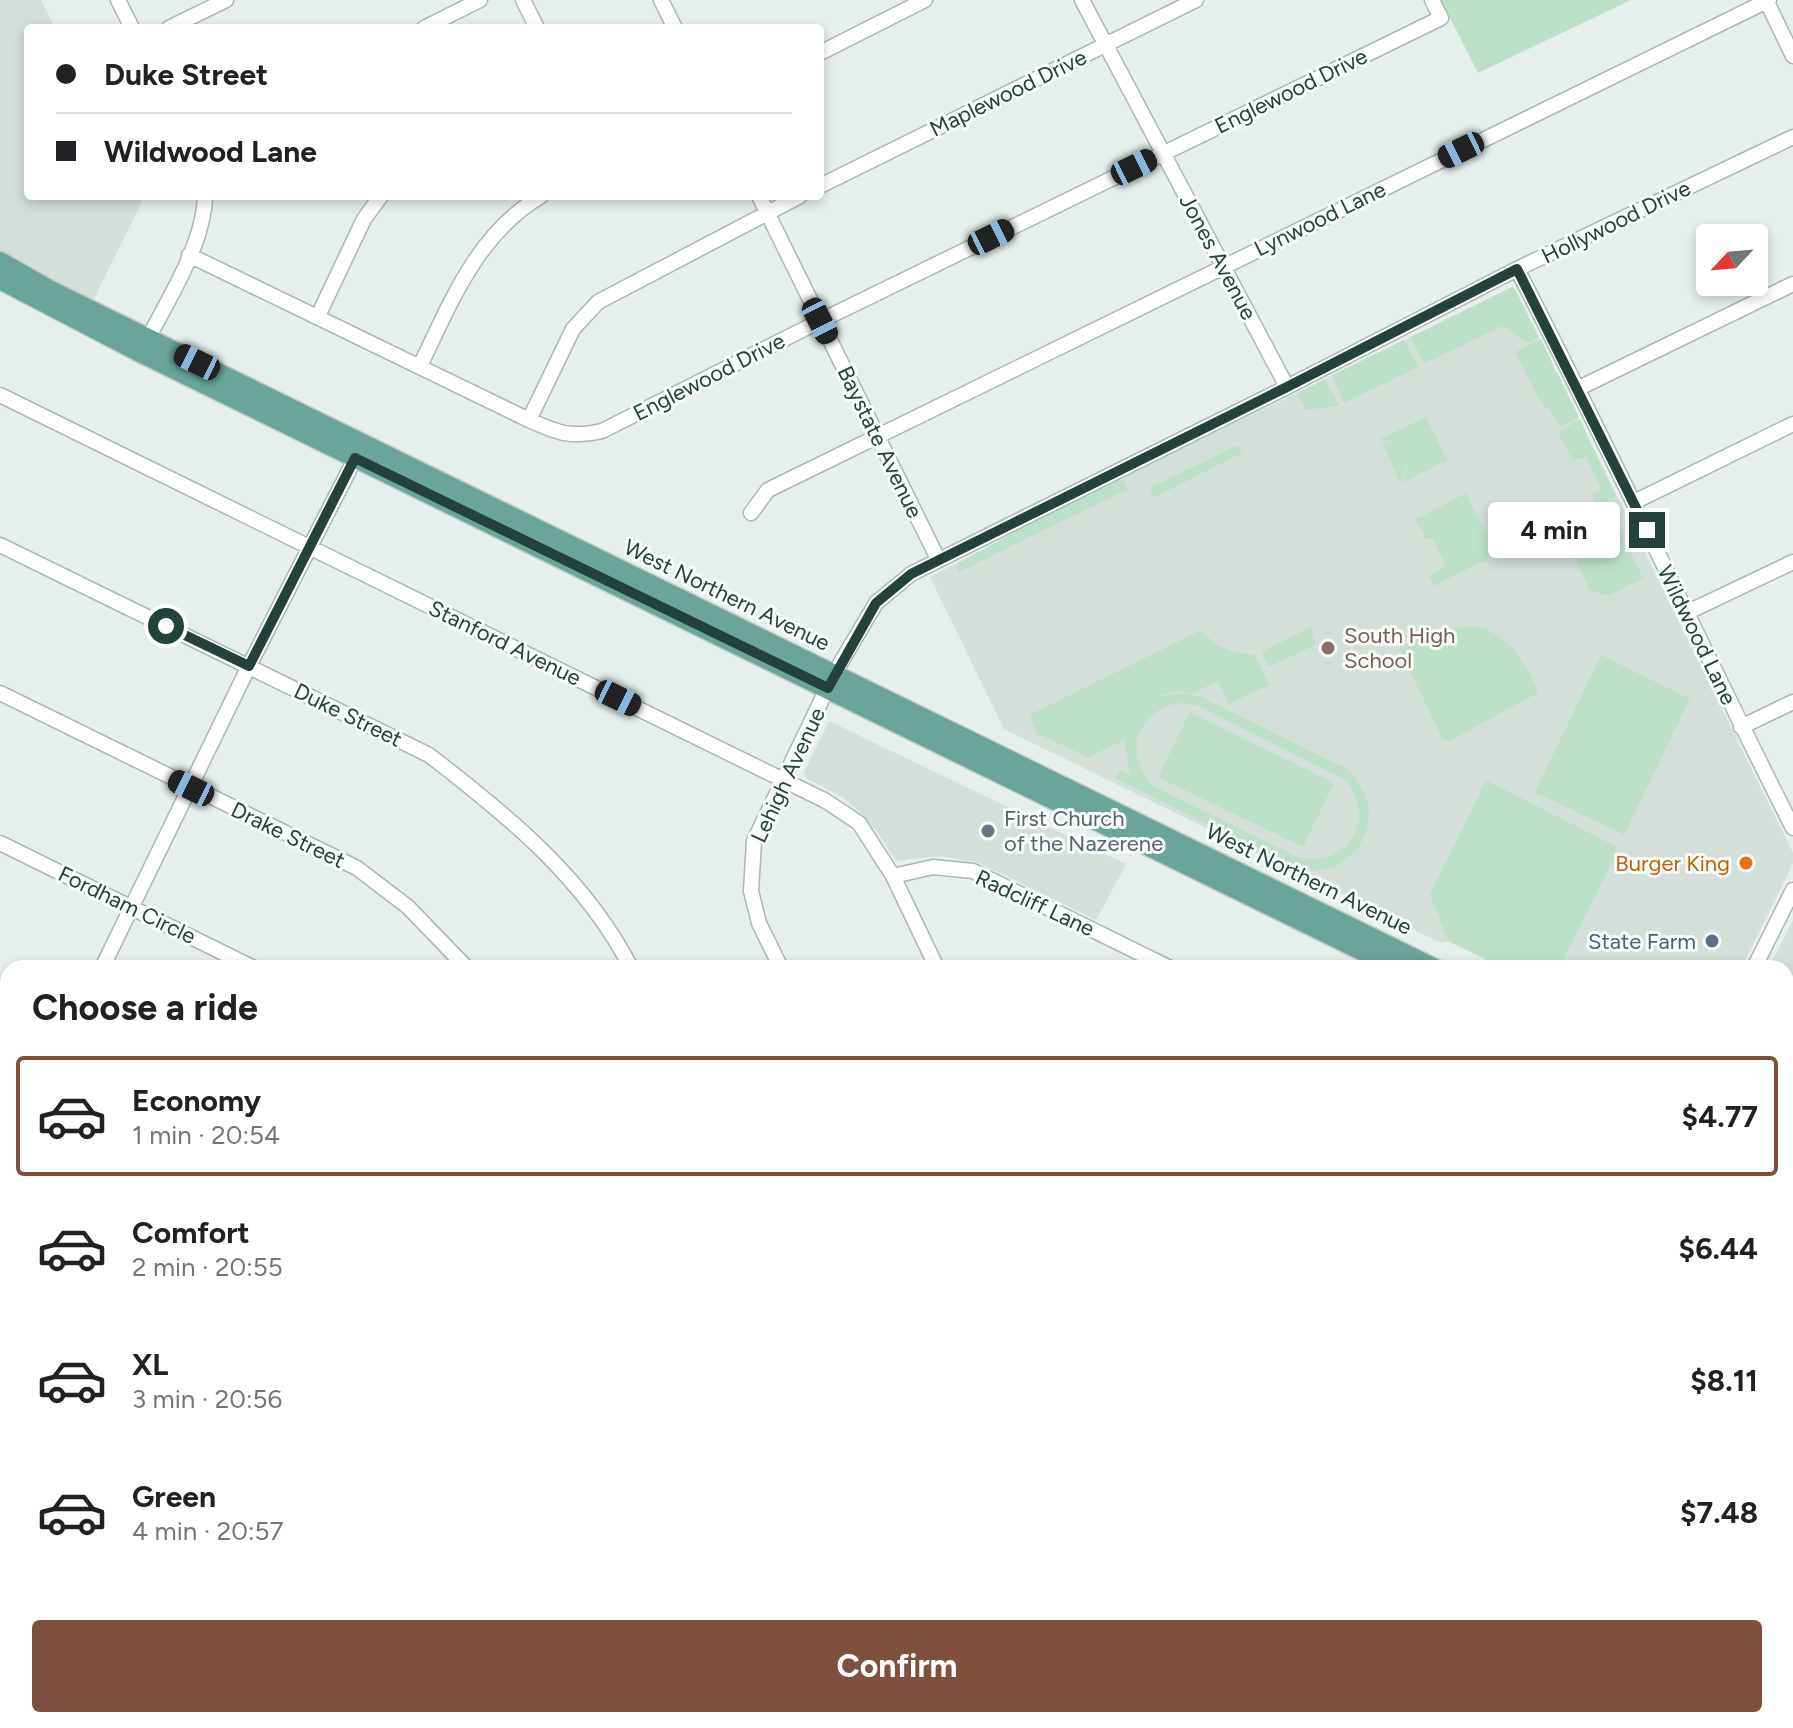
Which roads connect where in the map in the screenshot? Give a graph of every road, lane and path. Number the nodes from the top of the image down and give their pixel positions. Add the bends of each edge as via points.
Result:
1 (118, 0) edge
2 (226, 0) edge
3 (480, 0) edge
4 (523, 0) edge
5 (661, 0) edge
6 (925, 0) edge
7 (1082, 0) edge
8 (1196, 0) edge
9 (1432, 0) edge
10 (1767, 0) edge
11 (130, 24) edge
12 (177, 24) edge
13 (432, 24) edge
14 (535, 24) edge
15 (673, 24) edge
16 (1106, 44) junction
17 (824, 51) edge
18 (1793, 56) edge
19 (1793, 137) edge
20 (1163, 153) junction
21 (824, 184) edge
22 (204, 200) edge
23 (378, 200) edge
24 (536, 200) edge
25 (761, 200) edge
26 (792, 200) edge
27 (767, 212) junction
28 (189, 255) junction
29 (0, 261) edge
30 (1223, 267) junction
31 (1517, 269) junction
32 (0, 280) edge
33 (1793, 284) edge
34 (318, 316) junction
35 (820, 321) junction
36 (144, 345) junction
37 (420, 366) junction
38 (1287, 387) junction
39 (1579, 388) junction
40 (0, 395) edge
41 (529, 420) junction
42 (1793, 424) edge
43 (878, 436) junction
44 (359, 451) junction
45 (1634, 502) junction
46 (751, 513) dead end
47 (0, 545) edge
48 (311, 548) junction
49 (938, 559) junction
50 (1793, 562) edge
51 (1686, 613) junction
52 (249, 666) junction
53 (831, 681) junction
54 (0, 693) edge
55 (1793, 702) edge
56 (1741, 727) junction
57 (785, 781) junction
58 (191, 788) junction
59 (1793, 828) edge
60 (0, 843) edge
61 (893, 876) junction
62 (1793, 890) edge
63 (131, 907) junction
64 (106, 960) edge
65 (238, 960) edge
66 (459, 960) edge
67 (626, 960) edge
68 (777, 960) edge
69 (933, 960) edge
70 (1154, 960) edge
71 (1380, 960) edge
72 (1418, 960) edge
73 (1758, 960) edge

1 - 11 street
2 - 12 street
3 - 13 street
4 - 14 street
5 - 15 street
6 - 17 street
7 - 16 street, Jones Avenue
8 - 16 street, Maplewood Drive
9 - 20 street, Englewood Drive via 1441,18
10 - 18 street
10 - 30 street, Lynwood Lane
16 - 20 street, Jones Avenue
16 - 21 street, Maplewood Drive
19 - 31 street, Hollywood Drive
20 - 30 street, Jones Avenue
20 - 35 street, Englewood Drive
22 - 28 street
23 - 34 street
24 - 37 street via 495,234 469,266
25 - 27 street, Baystate Avenue
26 - 27 street
27 - 35 street, Baystate Avenue
27 - 41 street via 598,302 573,329
28 - 34 street, Englewood Drive
28 - 36 street
29 - 36 main road, West Northern Avenue
30 - 38 street, Jones Avenue
30 - 43 street, Lynwood Lane
31 - 38 street, Hollywood Drive
31 - 39 street, Wildwood Lane
32 - 36 main road, West Northern Avenue
33 - 39 street
34 - 37 street, Englewood Drive
35 - 41 street, Englewood Drive via 602,431 577,436
35 - 43 street, Baystate Avenue
36 - 44 main road, West Northern Avenue
37 - 41 street, Englewood Drive
38 - 49 street, Hollywood Drive
39 - 45 street, Wildwood Lane
40 - 48 street, Stanford Avenue
42 - 45 street
43 - 46 street, Lynwood Lane via 768,490
43 - 49 street, Baystate Avenue
44 - 48 street
44 - 53 main road, West Northern Avenue
45 - 51 street, Wildwood Lane
47 - 52 street, Duke Street
48 - 52 street
48 - 57 street, Stanford Avenue
49 - 53 street, Hollywood Drive via 876,603
50 - 51 street
51 - 56 street, Wildwood Lane
52 - 58 street
52 - 67 street, Duke Street via 429,755 481,795 536,843 584,896
53 - 57 street, Lehigh Avenue
53 - 71 main road, West Northern Avenue
53 - 72 main road, West Northern Avenue
54 - 58 street, Drake Street
55 - 56 street
56 - 59 street, Wildwood Lane
57 - 61 street, Stanford Avenue via 859,823
57 - 68 street, Lehigh Avenue via 754,841 751,891
58 - 63 street
58 - 66 street, Drake Street via 357,868 408,907
60 - 63 street, Fordham Circle
61 - 69 street, Stanford Avenue
61 - 70 street, Radcliff Lane via 933,867 973,871
62 - 73 street
63 - 64 street
63 - 65 street, Fordham Circle

